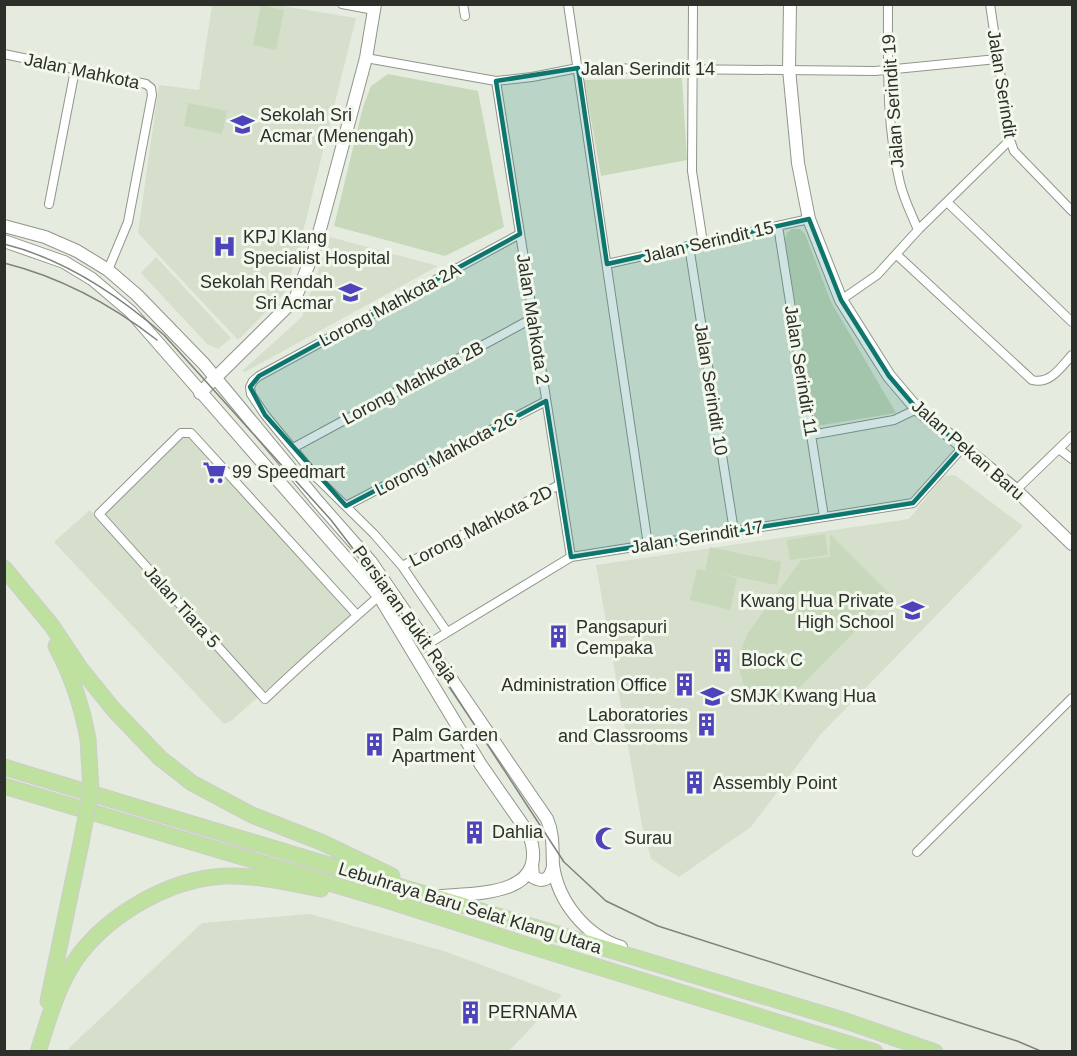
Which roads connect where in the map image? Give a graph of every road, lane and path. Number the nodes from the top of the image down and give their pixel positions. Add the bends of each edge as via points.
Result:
1 (342, 4) edge
2 (463, 4) edge
3 (568, 4) edge
4 (693, 4) edge
5 (789, 4) edge
6 (888, 4) edge
7 (990, 4) edge
8 (374, 7) edge
9 (465, 16) dead end
10 (4, 54) edge
11 (366, 58) junction
12 (997, 59) junction
13 (578, 68) junction
14 (693, 69) junction
15 (789, 69) junction
16 (75, 70) junction
17 (888, 70) junction
18 (496, 81) junction
19 (1010, 140) junction
20 (947, 202) junction
21 (49, 204) dead end
22 (1072, 212) edge
23 (809, 219) junction
24 (4, 226) edge
25 (778, 226) junction
26 (918, 231) junction
27 (520, 234) junction
28 (4, 241) edge
29 (703, 243) junction
30 (689, 246) junction
31 (897, 255) junction
32 (607, 264) junction
33 (108, 270) junction
34 (841, 300) junction
35 (533, 318) junction
36 (1072, 321) edge
37 (1072, 355) edge
38 (216, 378) junction
39 (200, 393) junction
40 (546, 401) junction
41 (917, 410) junction
42 (811, 435) junction
43 (1072, 436) edge
44 (963, 447) junction
45 (293, 448) junction
46 (1059, 449) junction
47 (1072, 459) edge
48 (560, 485) junction
49 (1016, 490) junction
50 (346, 506) junction
51 (824, 517) junction
52 (734, 531) junction
53 (1072, 544) edge
54 (648, 545) junction
55 (571, 557) junction
56 (402, 566) junction
57 (4, 568) edge
58 (379, 596) junction
59 (32, 601) junction
60 (357, 615) junction
61 (447, 632) junction
62 (428, 644) junction
63 (1072, 698) edge
64 (4, 767) edge
65 (4, 786) edge
66 (917, 852) dead end
67 (532, 861) junction
68 (554, 866) junction
69 (435, 896) junction
70 (383, 899) junction
71 (703, 979) junction
72 (40, 1044) edge
73 (875, 1052) edge
74 (935, 1052) edge

1 - 8 street
2 - 9 street
3 - 13 street
4 - 14 street
5 - 15 main road, Jalan Pekan Baru
6 - 17 street, Jalan Serindit 19
7 - 12 street, Jalan Serindit
8 - 11 main road
10 - 16 street, Jalan Mahkota
11 - 18 street, Jalan Serindit 14
11 - 38 main road via 314,251 295,298
12 - 17 street, Jalan Serindit 14
12 - 19 street, Jalan Serindit
13 - 14 street, Jalan Serindit 14
13 - 18 street, Jalan Serindit 14
13 - 32 street
14 - 15 street, Jalan Serindit 14
14 - 29 street via 692,171
15 - 17 street, Jalan Serindit 14
15 - 23 main road, Jalan Pekan Baru via 794,132
16 - 21 street
16 - 33 street, Jalan Mahkota via 151,88 128,222
17 - 26 street, Jalan Serindit 19 via 900,184
18 - 27 street, Jalan Mahkota 2
19 - 20 street
19 - 22 street, Jalan Serindit via 1014,151
20 - 26 street
20 - 36 street
23 - 25 street, Jalan Serindit 15
23 - 34 main road, Jalan Pekan Baru
24 - 33 main road, Persiaran Bukit Raja via 45,237
25 - 29 street, Jalan Serindit 15
25 - 42 street, Jalan Serindit 11
26 - 31 street
27 - 35 street, Jalan Mahkota 2
27 - 45 street, Lorong Mahkota 2A via 253,381 252,394
28 - 39 main road, Persiaran Bukit Raja via 64,262 92,279 131,312
29 - 30 street, Jalan Serindit 15
30 - 32 street, Jalan Serindit 15
30 - 52 street, Jalan Serindit 10
31 - 34 street via 877,275
31 - 37 street via 1032,380 1050,378
32 - 54 street
33 - 38 main road, Persiaran Bukit Raja
34 - 41 main road, Jalan Pekan Baru via 889,376
35 - 40 street, Jalan Mahkota 2
35 - 45 street, Lorong Mahkota 2B
38 - 39 main road
38 - 62 main road, Persiaran Bukit Raja via 371,561
39 - 58 main road, Persiaran Bukit Raja
40 - 48 street, Jalan Mahkota 2
40 - 50 street, Lorong Mahkota 2C
41 - 42 street via 894,420
41 - 44 main road, Jalan Pekan Baru
42 - 51 street, Jalan Serindit 11
43 - 46 street
44 - 49 main road, Jalan Pekan Baru
44 - 51 street, Jalan Serindit 17 via 913,503
45 - 50 street
46 - 47 street
46 - 49 street
48 - 55 street, Jalan Mahkota 2
48 - 56 street, Lorong Mahkota 2D
49 - 53 main road, Jalan Pekan Baru
50 - 56 street
51 - 52 street, Jalan Serindit 17
52 - 54 street, Jalan Serindit 17
54 - 55 street, Jalan Serindit 17
55 - 61 street, Jalan Serindit 17
56 - 61 street
57 - 59 highway
58 - 60 street
58 - 67 main road, Persiaran Bukit Raja via 529,834
59 - 69 highway via 114,710 160,758 192,783 252,815 321,842
59 - 72 highway, bridge via 74,683 84,714 91,790
60 - 60 street, Jalan Tiara 5 via 191,433 181,433 99,514 265,699
61 - 62 street, Jalan Serindit 17
62 - 68 main road, Persiaran Bukit Raja via 547,819 553,838
63 - 66 street
64 - 69 highway, Lebuhraya Baru Selat Klang Utara
65 - 70 highway, Lebuhraya Baru Selat Klang Utara
67 - 68 main road via 531,872 538,880 547,879
67 - 69 main road via 519,882 496,892
68 - 71 main road, Persiaran Bukit Raja via 561,892 593,934
69 - 71 highway, Lebuhraya Baru Selat Klang Utara
70 - 72 highway via 264,878 225,876 195,880 159,894 117,918 83,948 59,991
70 - 73 highway, Lebuhraya Baru Selat Klang Utara
71 - 74 highway, Lebuhraya Baru Selat Klang Utara

